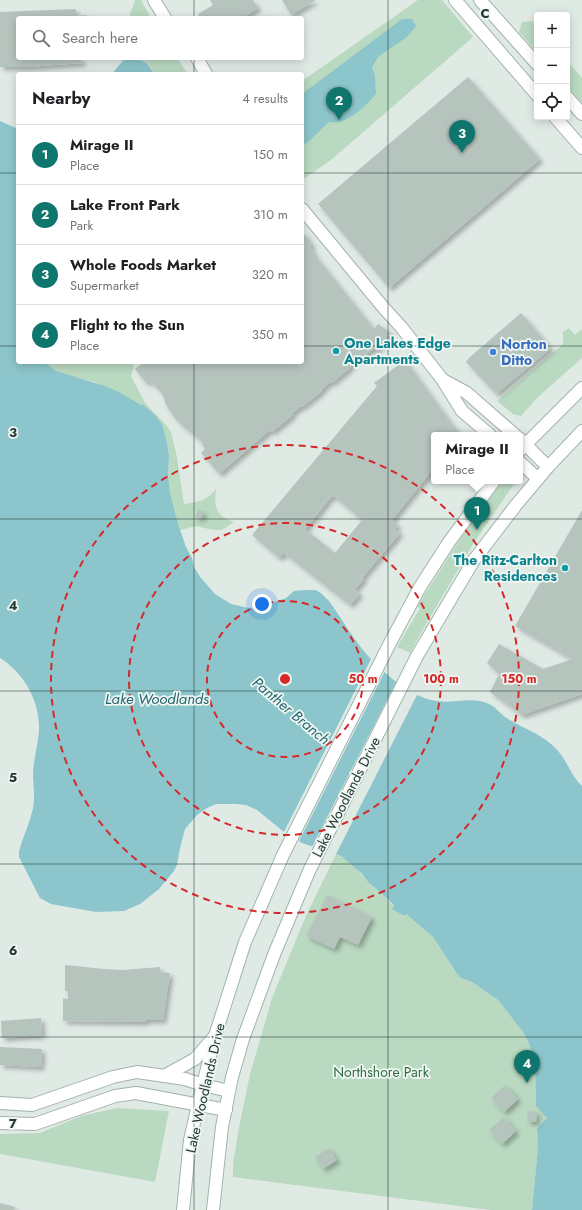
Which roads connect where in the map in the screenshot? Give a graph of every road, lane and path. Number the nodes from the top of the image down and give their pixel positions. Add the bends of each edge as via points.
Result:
1 (154, 0) edge
2 (163, 0) edge
3 (455, 0) edge
4 (480, 0) edge
5 (164, 16) edge
6 (173, 16) edge
7 (192, 60) edge
8 (199, 60) edge
9 (534, 61) edge
10 (204, 72) edge
11 (534, 92) edge
12 (570, 100) edge
13 (582, 114) edge
14 (558, 120) edge
15 (582, 148) edge
16 (304, 210) edge
17 (442, 379) junction
18 (582, 388) edge
19 (582, 431) edge
20 (486, 432) edge
21 (512, 432) edge
22 (523, 444) edge
23 (523, 446) edge
24 (523, 465) edge
25 (548, 467) junction
26 (538, 479) junction
27 (492, 484) edge
28 (215, 1036) junction
29 (164, 1076) junction
30 (203, 1085) junction
31 (229, 1091) junction
32 (0, 1103) edge
33 (198, 1104) junction
34 (226, 1110) junction
35 (0, 1123) edge
36 (183, 1210) edge
37 (213, 1210) edge

1 - 5 main road
2 - 6 main road
3 - 11 main road
4 - 9 main road
7 - 10 main road
8 - 10 main road
12 - 13 main road
14 - 15 main road
16 - 17 main road
17 - 20 main road via 462,411
17 - 21 main road via 467,393
18 - 22 main road
19 - 25 main road, Lake Woodlands Drive
23 - 25 main road
24 - 26 main road
25 - 26 main road, Lake Woodlands Drive
26 - 31 main road, Lake Woodlands Drive via 474,560 417,656 310,868 274,952 243,1039
27 - 28 main road, Lake Woodlands Drive via 420,587 283,855 244,942
28 - 29 main road via 195,1059
28 - 30 main road, Lake Woodlands Drive
29 - 30 main road
29 - 32 main road via 137,1072 113,1077 32,1105
30 - 31 main road
30 - 33 main road, Lake Woodlands Drive
31 - 34 main road, Lake Woodlands Drive
33 - 34 main road
33 - 35 main road via 136,1094 115,1096 34,1124
33 - 36 main road, Lake Woodlands Drive via 190,1140
34 - 37 main road, Lake Woodlands Drive

